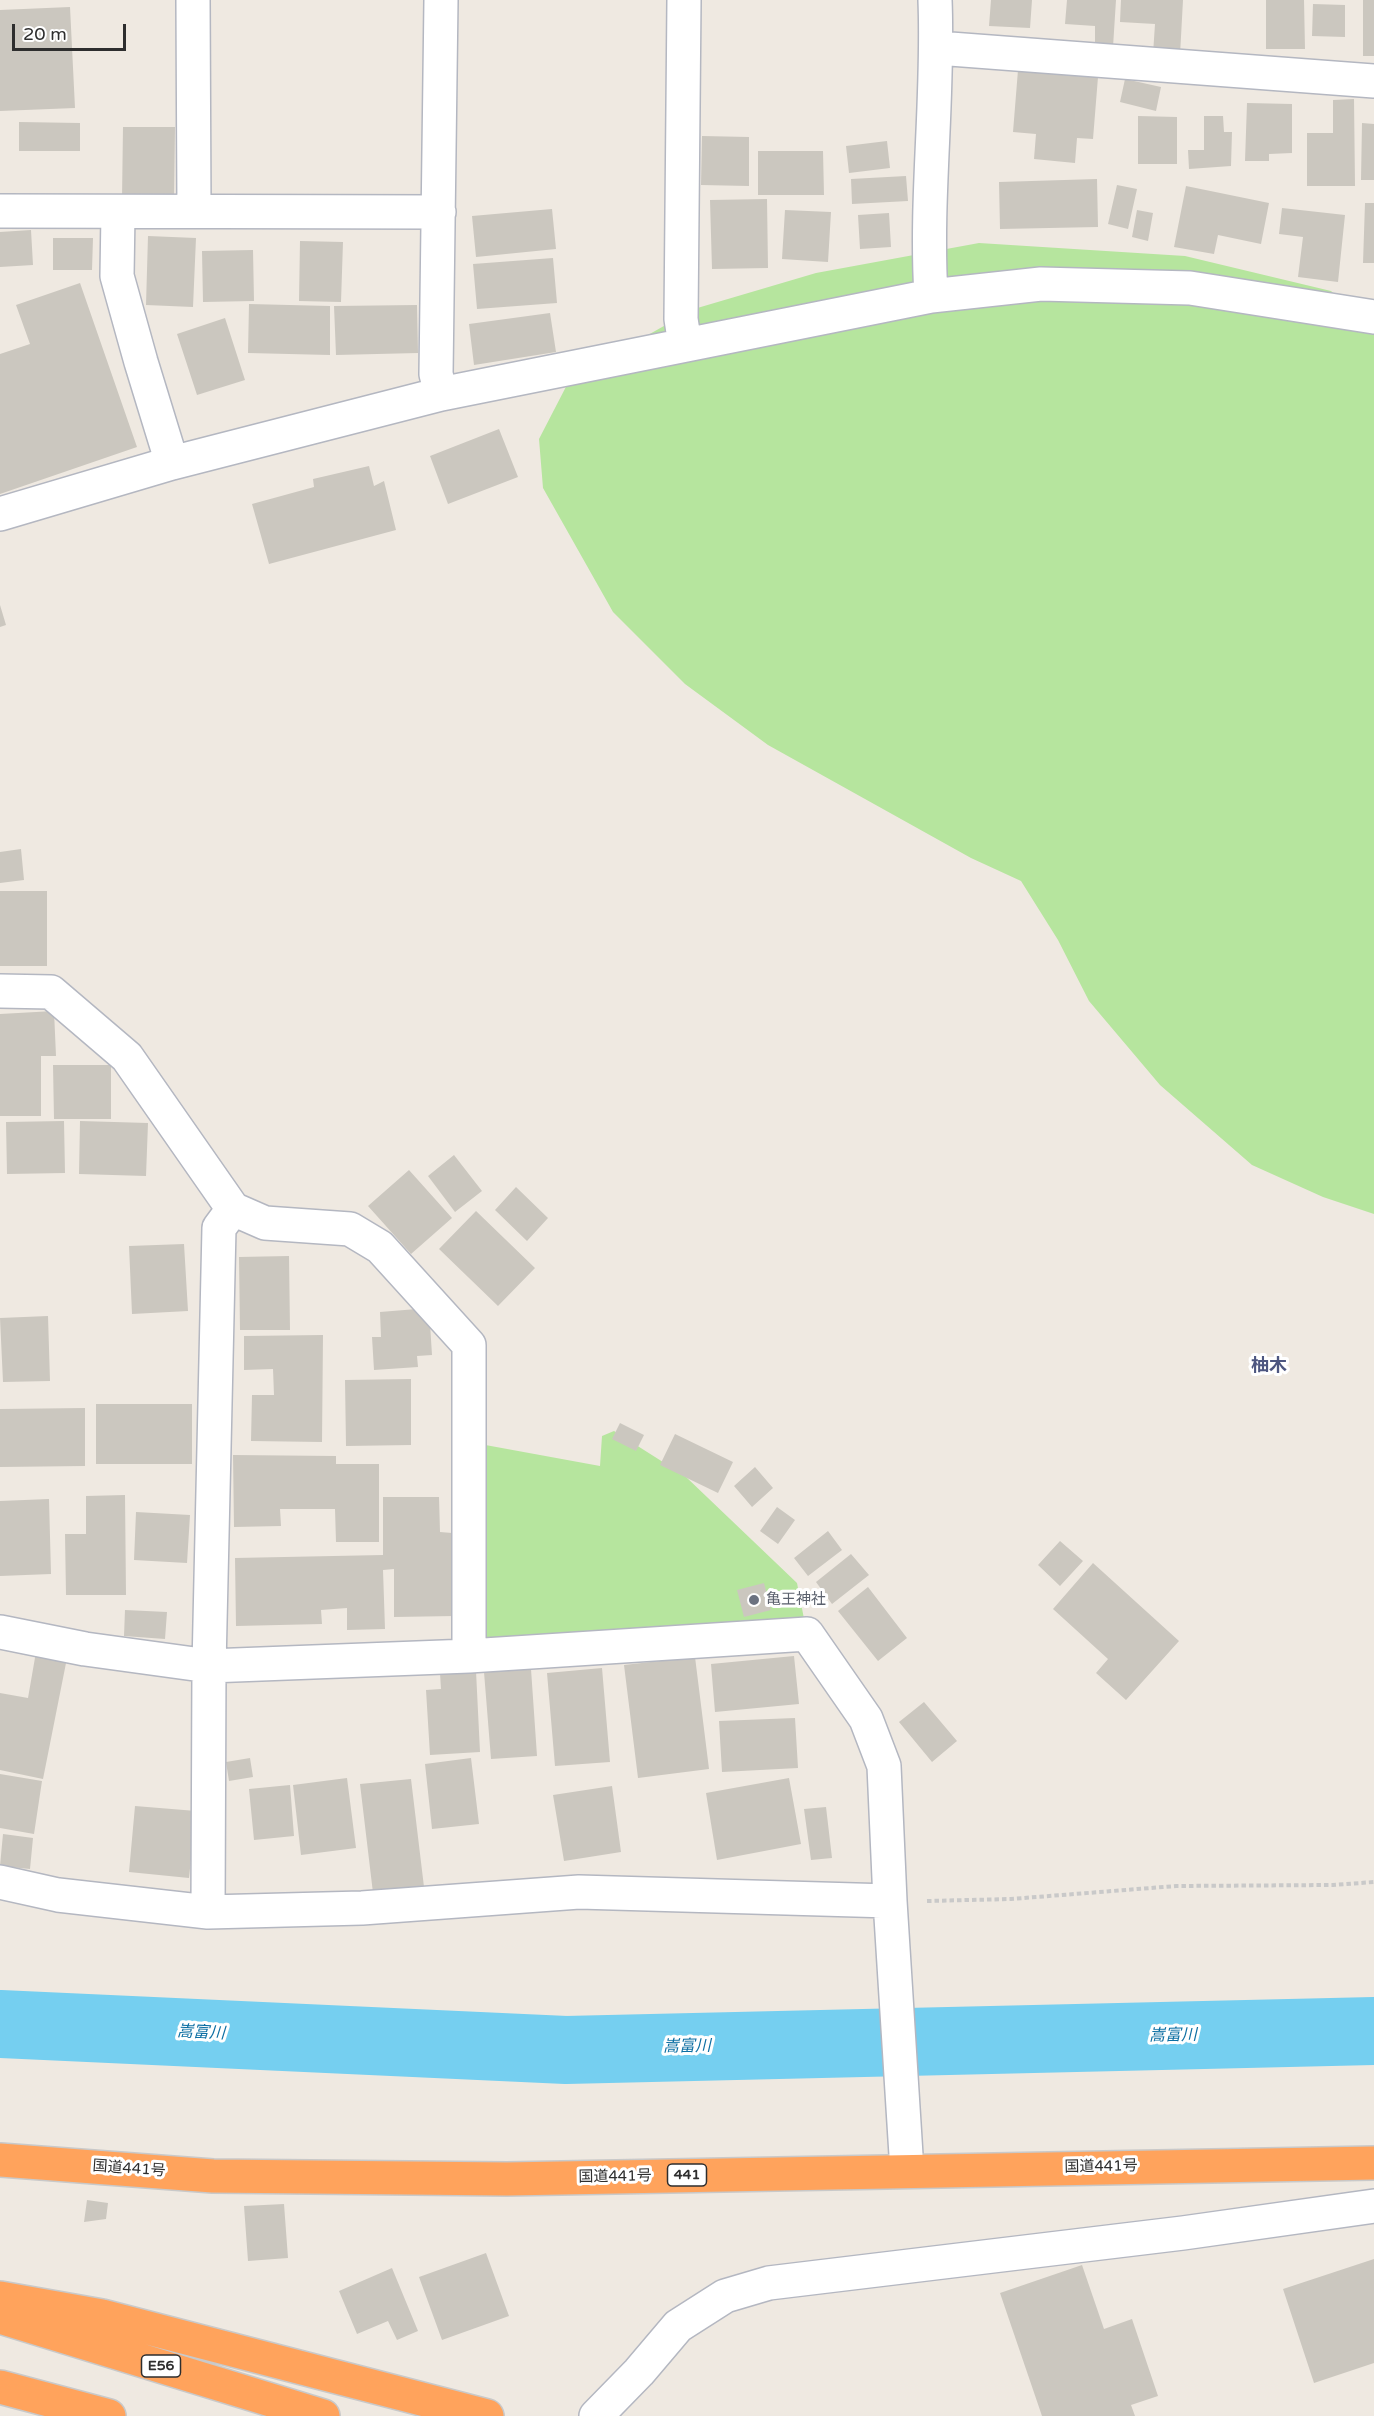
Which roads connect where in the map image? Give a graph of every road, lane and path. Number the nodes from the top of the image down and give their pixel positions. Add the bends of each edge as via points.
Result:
1 (193, 0) edge
2 (441, 0) edge
3 (684, 0) edge
4 (935, 0) edge
5 (937, 48) junction
6 (1374, 81) edge
7 (0, 211) edge
8 (194, 211) junction
9 (439, 212) junction
10 (118, 213) junction
11 (931, 296) junction
12 (1374, 317) edge
13 (685, 345) junction
14 (441, 394) junction
15 (172, 463) junction
16 (0, 514) edge
17 (0, 991) edge
18 (233, 1209) junction
19 (0, 1632) edge
20 (469, 1656) junction
21 (209, 1666) junction
22 (0, 1882) edge
23 (1374, 1882) edge
24 (890, 1901) junction
25 (208, 1912) junction
26 (0, 2160) edge
27 (1374, 2163) edge
28 (907, 2171) junction
29 (1374, 2206) edge
30 (0, 2298) edge
31 (0, 2317) edge
32 (0, 2387) edge
33 (110, 2416) edge
34 (323, 2416) edge
35 (487, 2416) edge
36 (596, 2416) edge

1 - 8 street
2 - 9 street
3 - 13 street via 681,319
4 - 5 street
5 - 6 street
5 - 11 street via 928,251
7 - 10 street
8 - 9 street
8 - 10 street
9 - 14 street via 436,374
10 - 15 street via 117,276
11 - 12 street via 1041,284 1190,288
11 - 13 street
13 - 14 street
14 - 15 street
15 - 16 street
17 - 18 street via 51,992 127,1057
18 - 20 street via 265,1223 351,1229 380,1247 469,1345
18 - 21 street via 219,1228
19 - 21 street via 85,1649
20 - 21 street
20 - 24 street via 807,1634 866,1719 884,1766
21 - 25 street
22 - 25 street via 58,1895
23 - 24 path via 1176,1886 1011,1899
24 - 25 street via 579,1892 362,1908
24 - 28 street
26 - 28 highway, 国道441号 / 441 via 237,2176 507,2179
27 - 28 highway, 国道441号 / 441
29 - 36 street via 769,2283 725,2296 678,2326
30 - 35 highway via 102,2316
31 - 34 highway, E56
32 - 33 highway

